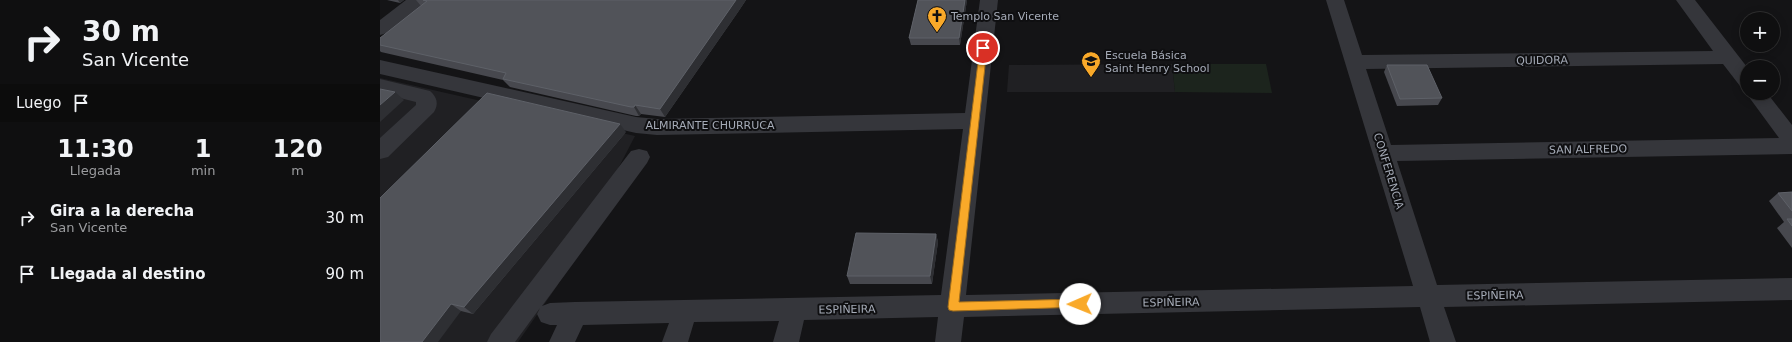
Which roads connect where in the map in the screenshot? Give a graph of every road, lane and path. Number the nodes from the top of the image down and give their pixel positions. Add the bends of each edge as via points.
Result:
1 (418, 0) edge
2 (989, 0) edge
3 (1335, 0) edge
4 (1685, 0) edge
5 (387, 16) edge
6 (380, 29) edge
7 (1729, 57) junction
8 (1355, 62) junction
9 (380, 67) edge
10 (1740, 72) edge
11 (380, 86) edge
12 (1761, 100) edge
13 (974, 121) junction
14 (1792, 140) edge
15 (1792, 146) edge
16 (380, 151) edge
17 (1384, 153) junction
18 (639, 157) dead end
19 (1792, 289) edge
20 (1429, 296) junction
21 (953, 307) junction
22 (794, 310) junction
23 (685, 312) junction
24 (550, 314) dead end
25 (575, 314) junction
26 (500, 342) edge
27 (562, 342) edge
28 (675, 342) edge
29 (786, 342) edge
30 (948, 342) edge
31 (1443, 342) edge

1 - 5 street
2 - 13 street
3 - 8 street, CONFERENCIA
4 - 7 street
5 - 6 street
7 - 8 street, QUIDORA
7 - 10 street
8 - 17 street, CONFERENCIA
9 - 13 street, ALMIRANTE CHURRUCA via 636,125 657,127
11 - 16 street via 423,96 427,107
12 - 14 street
13 - 21 street
15 - 17 street, SAN ALFREDO
17 - 20 street, CONFERENCIA
18 - 26 street
19 - 20 street, ESPIÑEIRA
20 - 21 street, ESPIÑEIRA
20 - 31 street, CONFERENCIA
21 - 22 street, ESPIÑEIRA
21 - 30 street
22 - 23 street, ESPIÑEIRA
22 - 29 street
23 - 25 street, ESPIÑEIRA
23 - 28 street
24 - 25 street, ESPIÑEIRA
25 - 27 street

